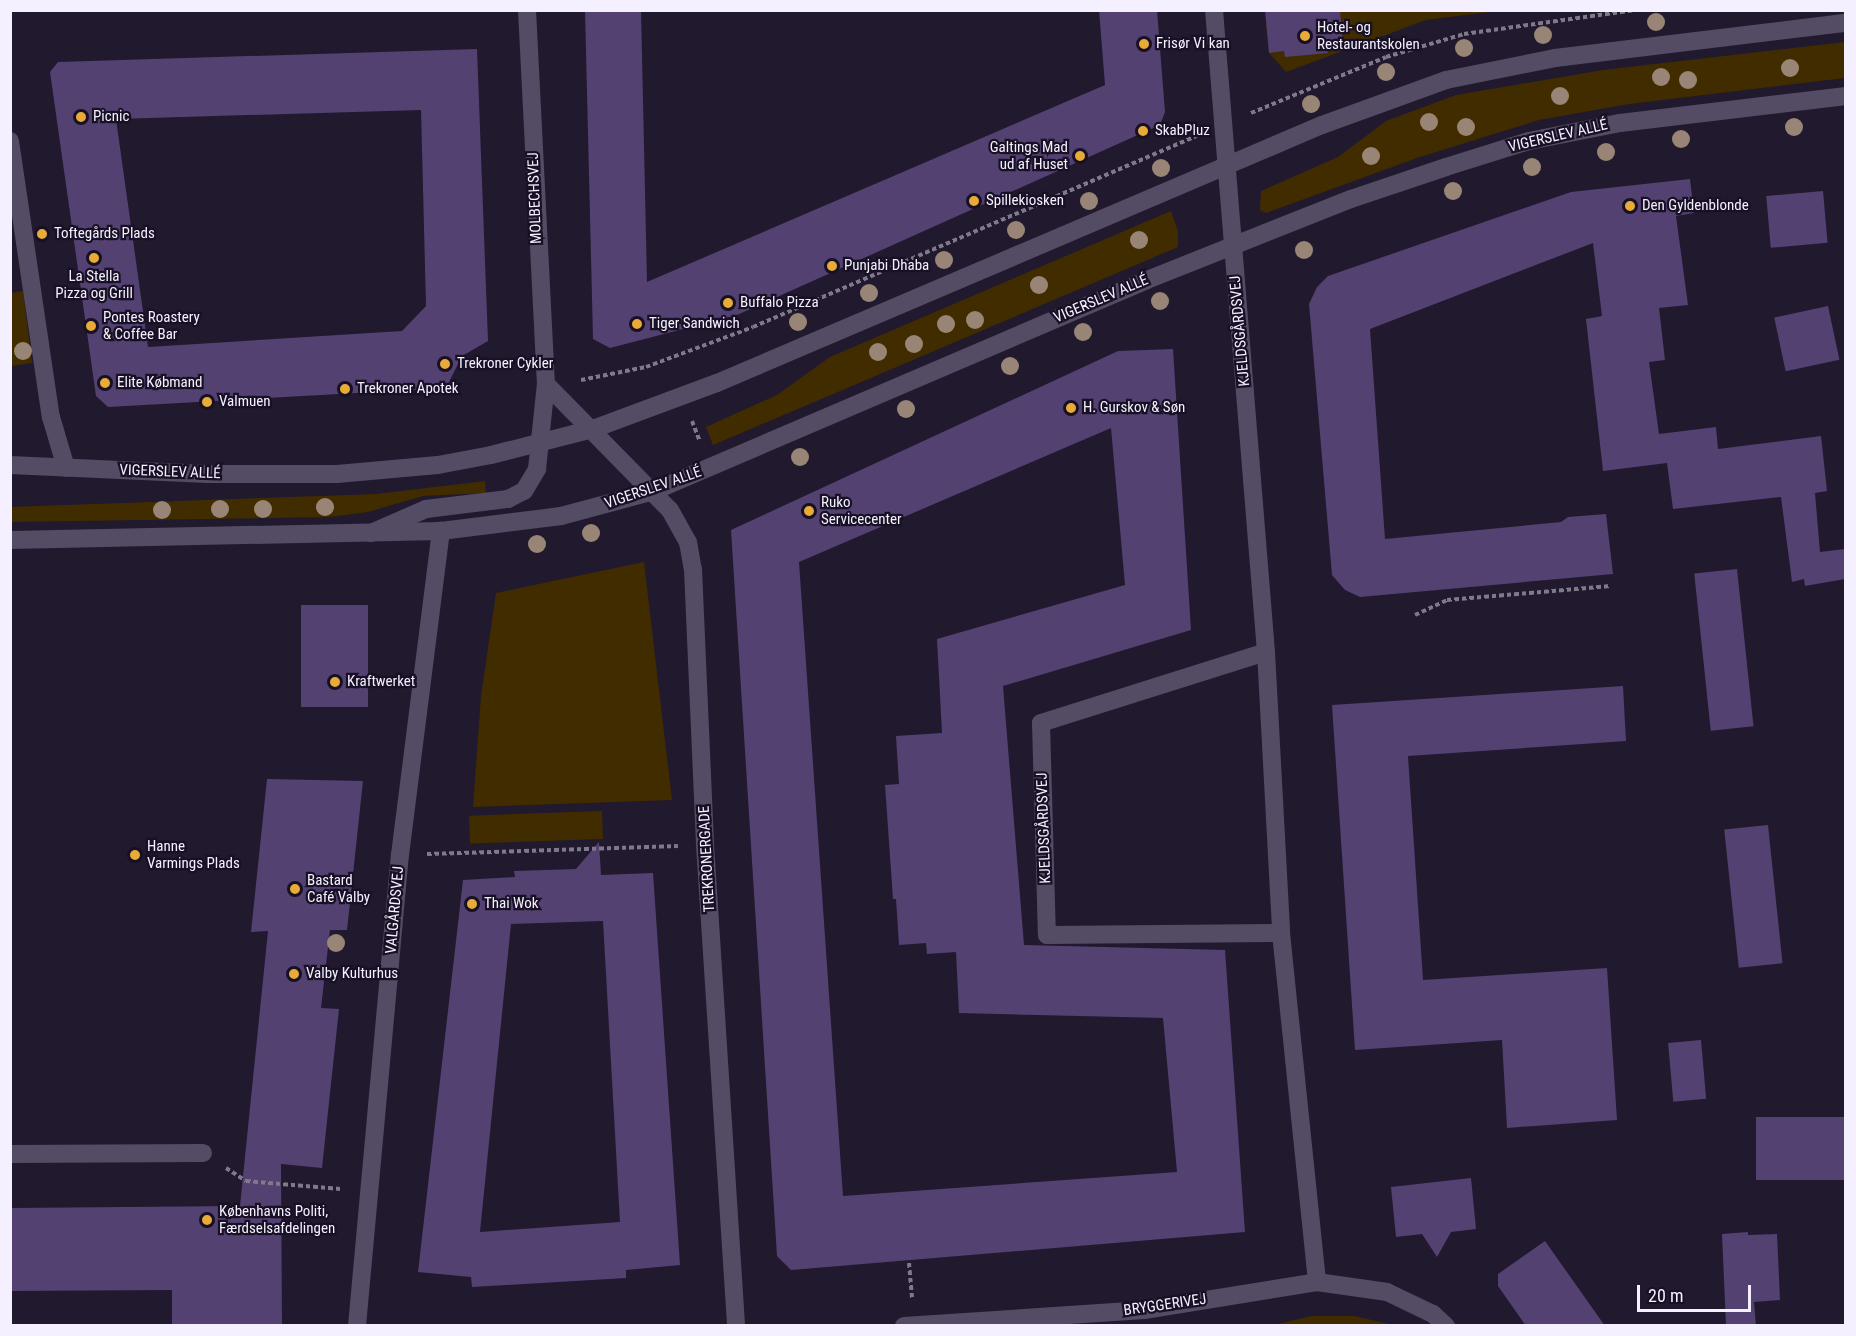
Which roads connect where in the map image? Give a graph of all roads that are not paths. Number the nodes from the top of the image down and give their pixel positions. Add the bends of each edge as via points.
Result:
1 (526, 10) edge
2 (1214, 10) edge
3 (1845, 23) edge
4 (1845, 96) edge
5 (10, 141) edge
6 (1227, 166) junction
7 (1233, 246) junction
8 (546, 384) junction
9 (593, 429) junction
10 (542, 442) junction
11 (10, 465) edge
12 (66, 468) junction
13 (654, 491) junction
14 (441, 531) junction
15 (369, 533) junction
16 (13, 541) edge
17 (1266, 652) junction
18 (1281, 933) junction
19 (203, 1153) road end
20 (10, 1154) edge
21 (1317, 1282) junction
22 (1145, 1318) edge
23 (357, 1326) edge
24 (736, 1326) edge
25 (903, 1326) edge
26 (1446, 1326) edge

1 - 8 street, MOLBECHSVEJ
2 - 6 street, KJELDSGÅRDSVEJ
3 - 6 street, VIGERSLEV ALLÉ via 1555,58 1475,72 1363,109
4 - 7 street, VIGERSLEV ALLÉ via 1620,123 1529,141 1372,192
5 - 12 street via 51,417
6 - 7 street, KJELDSGÅRDSVEJ
6 - 9 street, VIGERSLEV ALLÉ via 683,396
7 - 13 street, VIGERSLEV ALLÉ
7 - 17 street, KJELDSGÅRDSVEJ
8 - 9 street
8 - 10 street, MOLBECHSVEJ
9 - 10 street, VIGERSLEV ALLÉ
9 - 13 street, TREKRONERGADE
10 - 12 street, VIGERSLEV ALLÉ via 448,464 384,472 243,474
10 - 15 street, VIGERSLEV ALLÉ via 534,478 517,496 426,508
11 - 12 street, VIGERSLEV ALLÉ
13 - 14 street, VIGERSLEV ALLÉ via 529,522
13 - 24 street, TREKRONERGADE via 683,529 693,569 705,845
14 - 15 street, VIGERSLEV ALLÉ
14 - 23 street, VALGÅRDSVEJ via 400,855
15 - 16 street, VIGERSLEV ALLÉ
17 - 18 street, KJELDSGÅRDSVEJ
17 - 18 street, KJELDSGÅRDSVEJ via 1041,723 1047,935
18 - 21 street, KJELDSGÅRDSVEJ
19 - 20 street
21 - 22 street, BRYGGERIVEJ
21 - 26 street, BRYGGERIVEJ via 1387,1292 1433,1314
22 - 25 street, BRYGGERIVEJ

